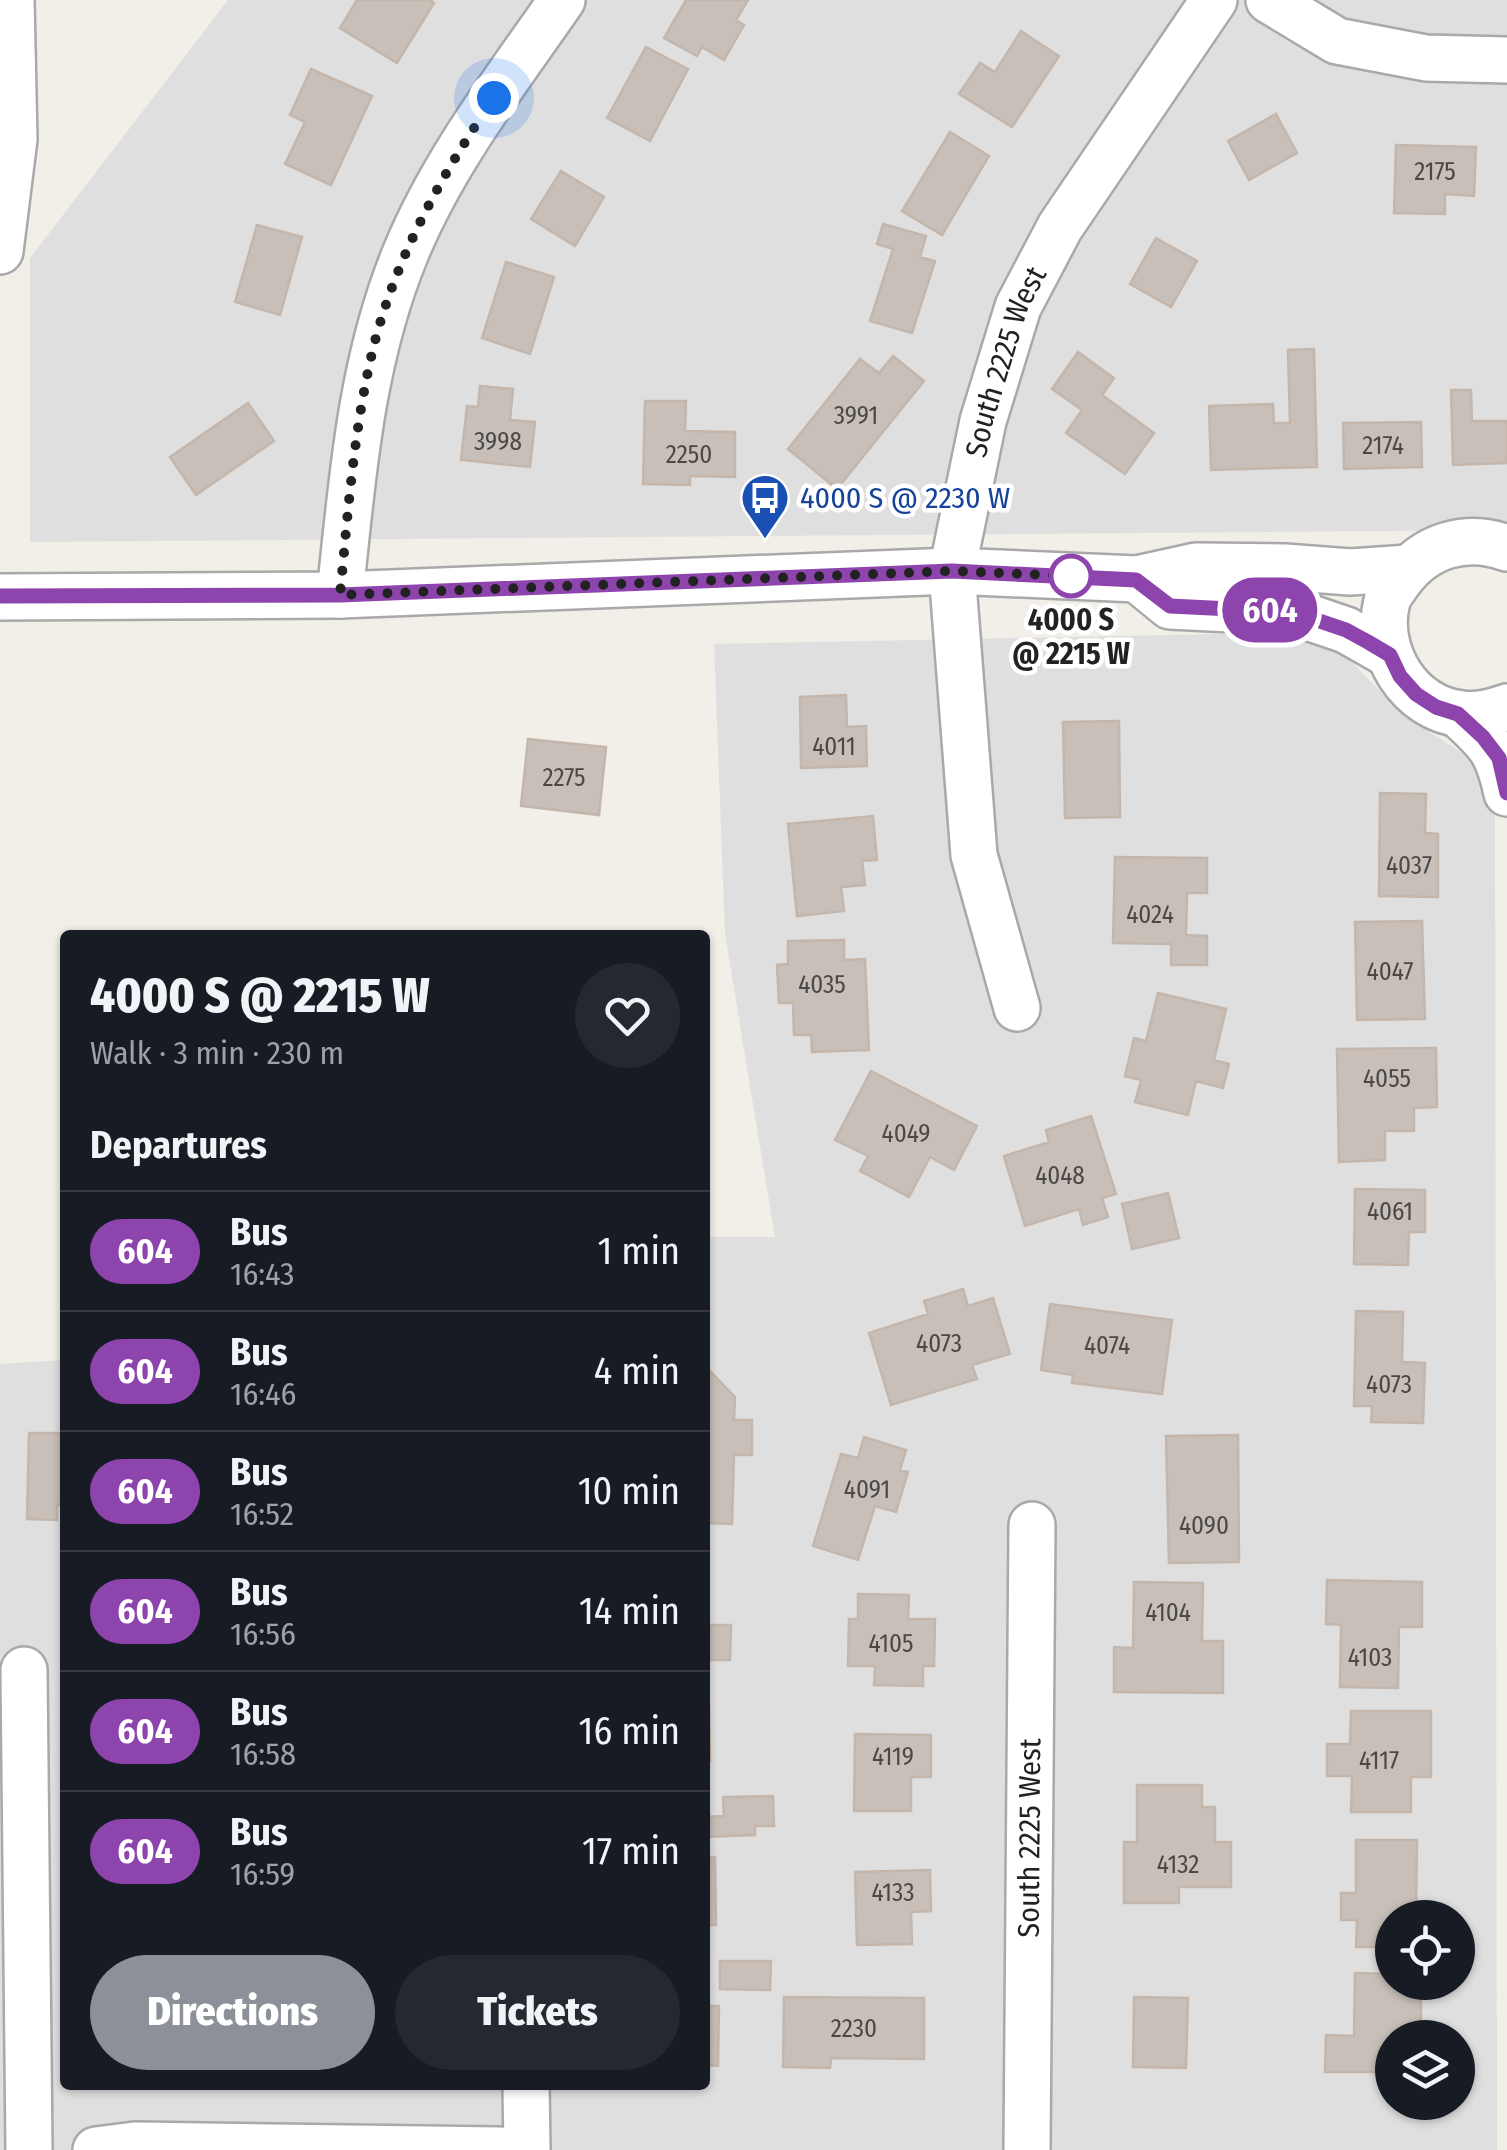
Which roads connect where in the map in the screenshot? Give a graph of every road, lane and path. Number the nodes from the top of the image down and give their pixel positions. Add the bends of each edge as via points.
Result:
1 (11, 0) edge
2 (562, 0) edge
3 (1214, 0) edge
4 (1269, 0) edge
5 (1507, 60) edge
6 (0, 252) edge
7 (1507, 548) edge
8 (1409, 568) junction
9 (952, 571) junction
10 (1136, 580) junction
11 (340, 595) junction
12 (0, 596) edge
13 (1390, 655) junction
14 (1507, 707) edge
15 (1458, 714) junction
16 (1507, 793) edge
17 (1017, 1008) dead end
18 (1032, 1526) dead end
19 (24, 1670) dead end
20 (526, 2090) edge
21 (29, 2150) edge
22 (96, 2150) edge
23 (500, 2150) edge
24 (527, 2150) edge
25 (1027, 2150) edge

1 - 6 street via 14,140
2 - 11 street via 450,164 406,252 374,344
3 - 9 street, South 2225 West via 1060,227 1018,307 982,422
4 - 5 street via 1336,40 1426,58
7 - 8 street via 1470,540 1448,544
8 - 10 street via 1196,566
8 - 13 street via 1387,598
9 - 10 street
9 - 11 street
9 - 17 street, South 2225 West via 974,855
10 - 13 street via 1170,606 1293,612 1346,630
11 - 12 street
13 - 15 street via 1416,694
14 - 15 street
15 - 16 street via 1499,758
18 - 25 street, South 2225 West
19 - 21 street
20 - 24 street
22 - 23 street

